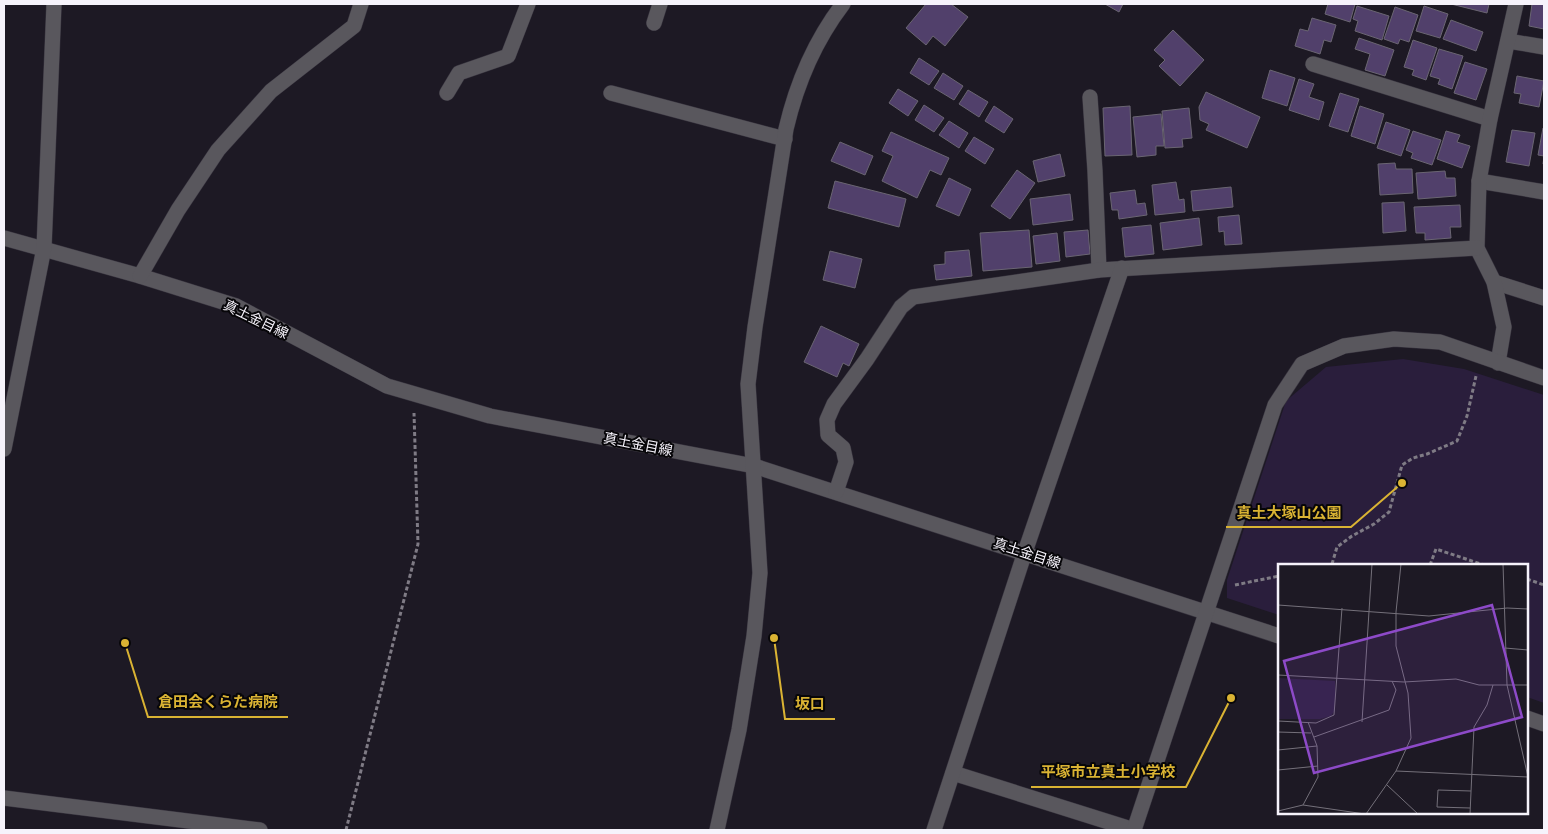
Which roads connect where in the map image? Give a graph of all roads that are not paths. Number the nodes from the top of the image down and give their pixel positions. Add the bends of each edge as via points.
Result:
1 (54, 4) edge
2 (361, 4) edge
3 (528, 4) edge
4 (660, 4) edge
5 (843, 4) edge
6 (1516, 4) edge
7 (654, 23) dead end
8 (1508, 41) junction
9 (1544, 47) edge
10 (1313, 64) dead end
11 (447, 93) dead end
12 (611, 93) dead end
13 (1090, 97) dead end
14 (1490, 119) junction
15 (784, 139) junction
16 (1479, 181) junction
17 (1544, 192) edge
18 (4, 238) edge
19 (44, 248) junction
20 (1477, 248) junction
21 (1122, 268) junction
22 (1099, 270) junction
23 (140, 276) junction
24 (1494, 282) junction
25 (1544, 298) edge
26 (1498, 363) junction
27 (1544, 378) edge
28 (4, 449) edge
29 (754, 466) junction
30 (836, 492) junction
31 (1024, 552) junction
32 (1208, 612) junction
33 (1278, 636) edge
34 (1528, 718) edge
35 (1544, 724) edge
36 (953, 773) junction
37 (4, 798) edge
38 (260, 830) edge
39 (717, 830) edge
40 (934, 830) edge
41 (1134, 830) edge

1 - 19 street
2 - 23 street via 354,26 271,92 218,150
3 - 11 street via 508,56 459,73
4 - 7 street
5 - 15 street via 807,62 792,103
6 - 8 street
8 - 9 street
8 - 14 street
10 - 14 street
12 - 15 street
13 - 22 street
14 - 16 street
15 - 29 street via 748,384
16 - 17 street
16 - 20 street
18 - 19 street, 真土金目線
19 - 23 street, 真土金目線
19 - 28 street
20 - 21 street
20 - 24 street
21 - 22 street
21 - 31 street
22 - 30 street via 913,297 901,307 834,404 827,420 828,435 843,448 846,462
23 - 29 street, 真土金目線 via 236,306 387,386 490,416
24 - 25 street
24 - 26 street via 1504,327
26 - 27 street
26 - 32 street via 1440,342 1394,339 1344,346 1302,364 1275,406
29 - 30 street, 真土金目線
29 - 39 street via 760,573 754,636 739,730
30 - 31 street, 真土金目線
31 - 32 street, 真土金目線
31 - 36 street
32 - 33 street, 真土金目線
32 - 41 street
34 - 35 street
36 - 40 street
36 - 41 street
37 - 38 street

